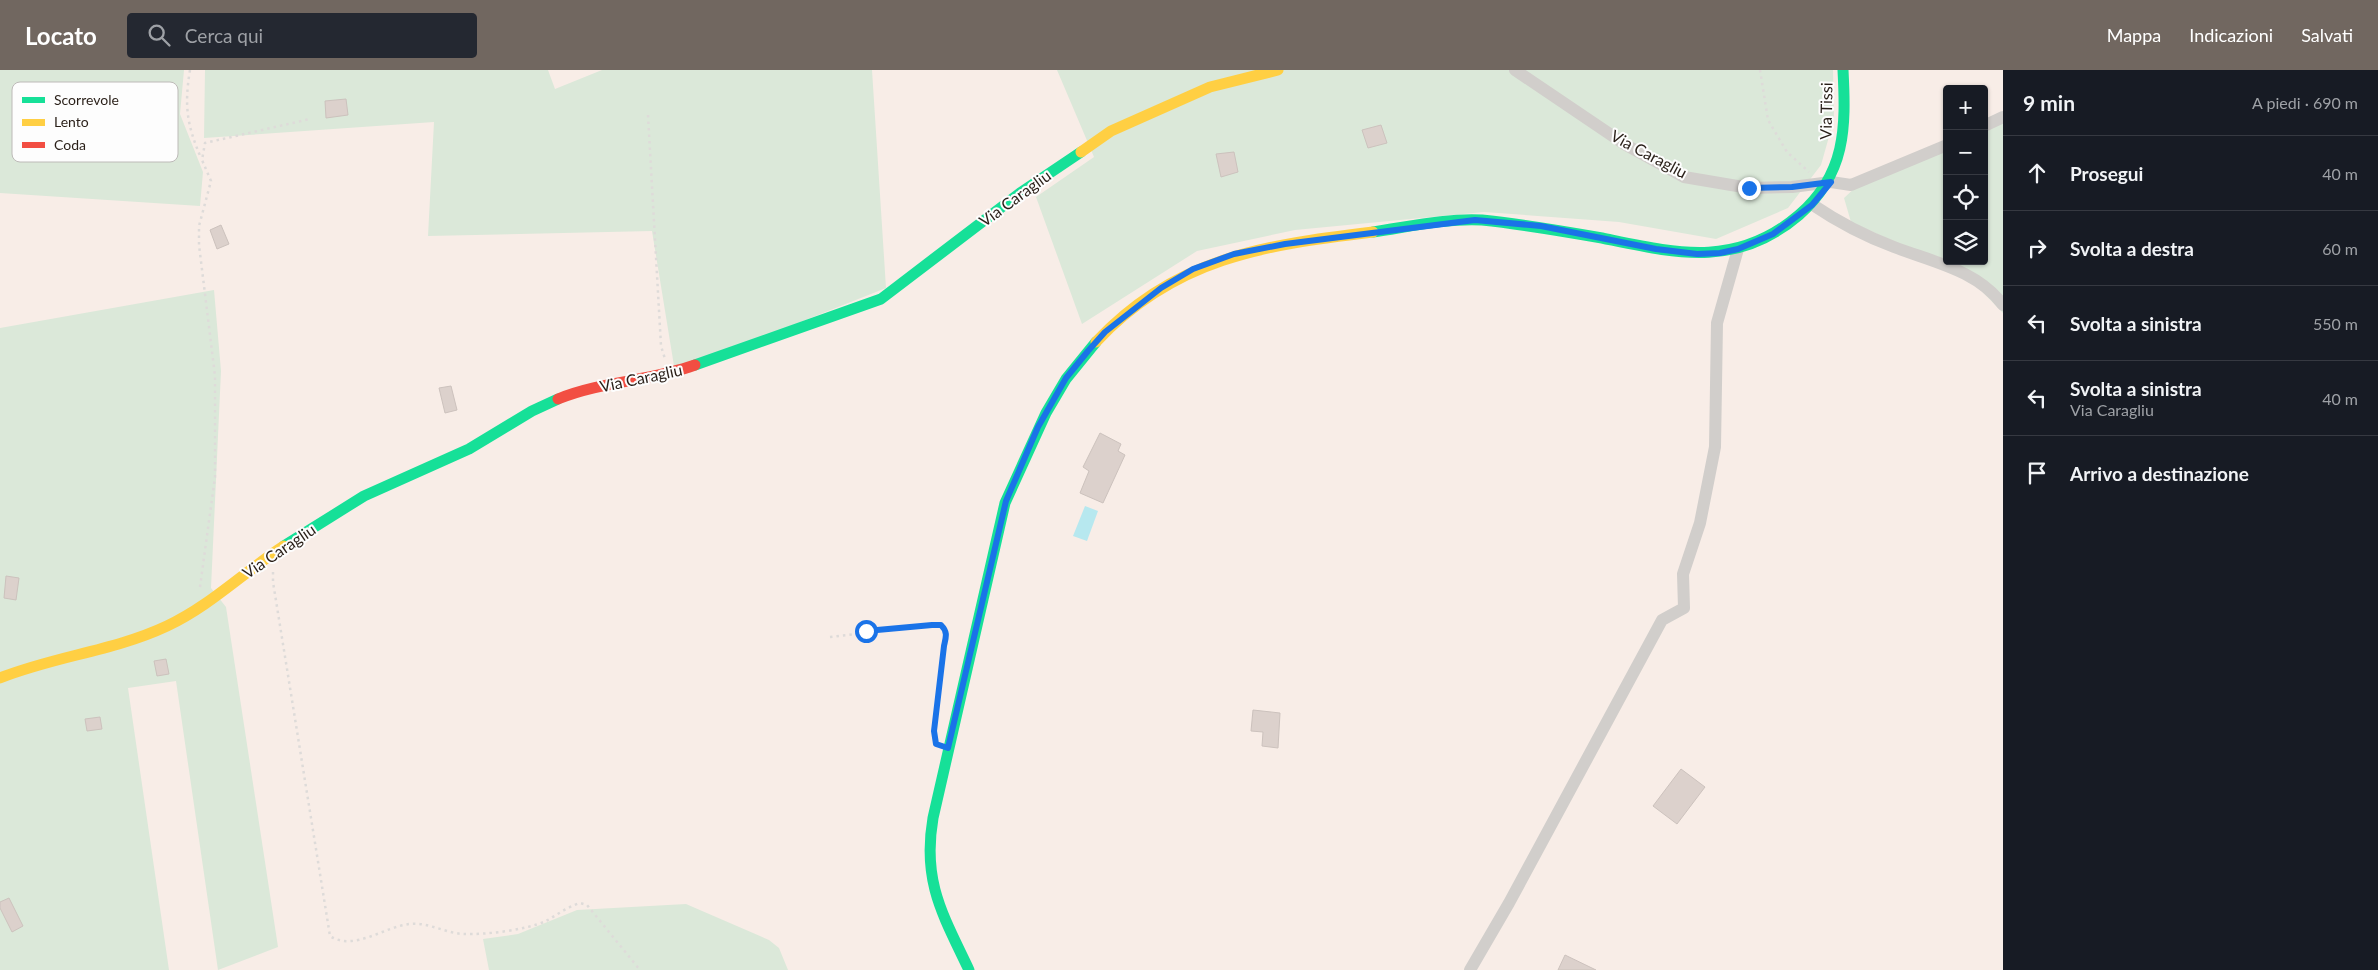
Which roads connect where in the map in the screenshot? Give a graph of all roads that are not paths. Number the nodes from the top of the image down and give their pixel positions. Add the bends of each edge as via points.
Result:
1 (1278, 70) edge
2 (1515, 70) edge
3 (1843, 70) edge
4 (2003, 117) edge
5 (1988, 124) edge
6 (1943, 146) edge
7 (1826, 182) junction
8 (1812, 205) junction
9 (1738, 249) junction
10 (2003, 305) edge
11 (0, 678) edge
12 (969, 970) edge
13 (1470, 970) edge

1 - 11 main road, Via Caragliu via 1210,87 1111,131 1020,193 881,299 675,372 586,389 560,398 469,449 364,496 273,553 170,625 124,644 33,665
2 - 7 street, Via Caragliu via 1626,144 1684,176 1749,188
3 - 7 main road, Via Tissi via 1843,144
4 - 5 street
6 - 7 street, Via Caragliu via 1851,185
7 - 8 main road
8 - 9 main road via 1773,234
8 - 10 street via 1854,230 1969,274 1994,293
9 - 12 main road via 1697,254 1541,226 1475,220 1328,238 1251,251 1193,269 1161,288 1105,332 1066,378 1038,427 1006,501 948,748 930,835 929,858 932,883
9 - 13 street via 1717,323 1715,447 1700,523 1683,574 1684,608 1662,620

